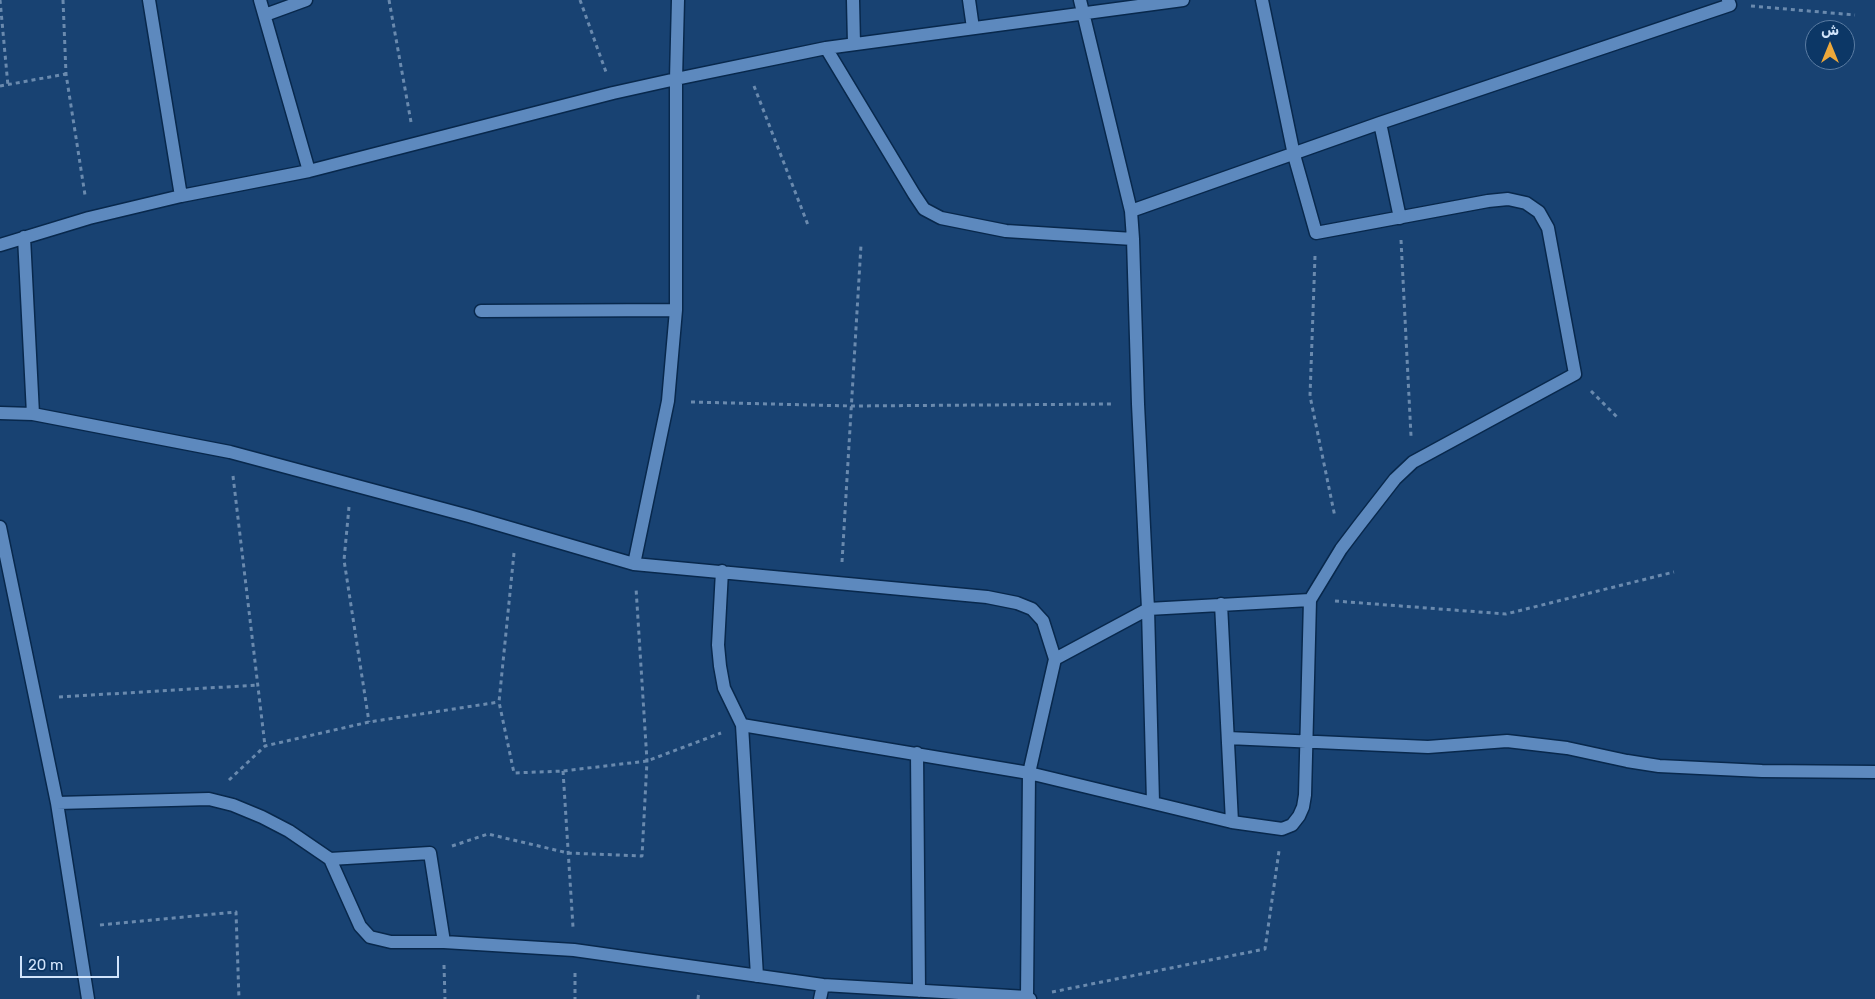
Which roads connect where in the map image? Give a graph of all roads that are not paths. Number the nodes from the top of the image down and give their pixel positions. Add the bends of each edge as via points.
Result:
1 (148, 0) edge
2 (260, 0) edge
3 (306, 0) edge
4 (678, 0) edge
5 (853, 0) edge
6 (969, 0) edge
7 (1183, 0) edge
8 (1262, 0) edge
9 (1729, 2) edge
10 (1081, 6) edge
11 (265, 15) junction
12 (973, 28) junction
13 (854, 44) junction
14 (826, 48) junction
15 (676, 79) junction
16 (1380, 123) junction
17 (1294, 154) junction
18 (309, 171) junction
19 (181, 196) junction
20 (1131, 211) junction
21 (1400, 218) junction
22 (24, 237) junction
23 (1133, 239) junction
24 (0, 245) edge
25 (676, 310) junction
26 (481, 311) dead end
27 (0, 413) edge
28 (33, 414) junction
29 (0, 527) edge
30 (634, 564) junction
31 (722, 571) junction
32 (1310, 600) junction
33 (1221, 604) junction
34 (1148, 609) junction
35 (1055, 660) junction
36 (742, 725) junction
37 (1228, 738) junction
38 (1307, 741) junction
39 (916, 753) junction
40 (1875, 772) edge
41 (1029, 773) junction
42 (1153, 802) junction
43 (57, 803) junction
44 (1232, 822) junction
45 (330, 859) junction
46 (444, 942) junction
47 (756, 976) junction
48 (822, 985) junction
49 (919, 991) junction
50 (1028, 998) edge
51 (88, 999) edge
52 (820, 999) edge

1 - 19 street
2 - 11 street
3 - 11 street
4 - 15 street
5 - 13 street
6 - 12 street
7 - 10 street
8 - 17 street
9 - 16 street
10 - 12 street
10 - 20 street
11 - 18 street
12 - 13 street
13 - 14 street
14 - 15 street
14 - 23 street via 924,209 941,218 1006,231
15 - 18 street
15 - 25 street
16 - 17 street
16 - 21 street
17 - 20 street
17 - 21 street via 1316,233
18 - 19 street
19 - 22 street
20 - 23 street
21 - 32 street via 1508,199 1526,203 1539,212 1548,228 1575,374 1413,462 1395,479 1341,550
22 - 24 street
22 - 28 street
23 - 34 street
25 - 26 street
25 - 30 street via 668,401
27 - 28 street
28 - 30 street via 230,452
29 - 43 street
30 - 31 street
31 - 35 street via 987,597 1017,603 1032,609 1043,621
31 - 36 street via 720,666 724,688
32 - 33 street
32 - 38 street
33 - 34 street
33 - 37 street
34 - 35 street
34 - 42 street
35 - 41 street
36 - 39 street
36 - 47 street
37 - 38 street
37 - 44 street
38 - 40 street via 1428,747 1507,741 1567,748 1659,766
38 - 44 street via 1303,806 1292,824 1282,829
39 - 41 street
39 - 49 street
41 - 42 street
41 - 50 street
42 - 44 street
43 - 45 street via 209,799 262,817 290,831
43 - 51 street
45 - 46 street via 360,926 370,937 391,942
45 - 46 street via 430,853
46 - 47 street via 574,950
47 - 48 street
48 - 49 street
48 - 52 street
49 - 50 street

